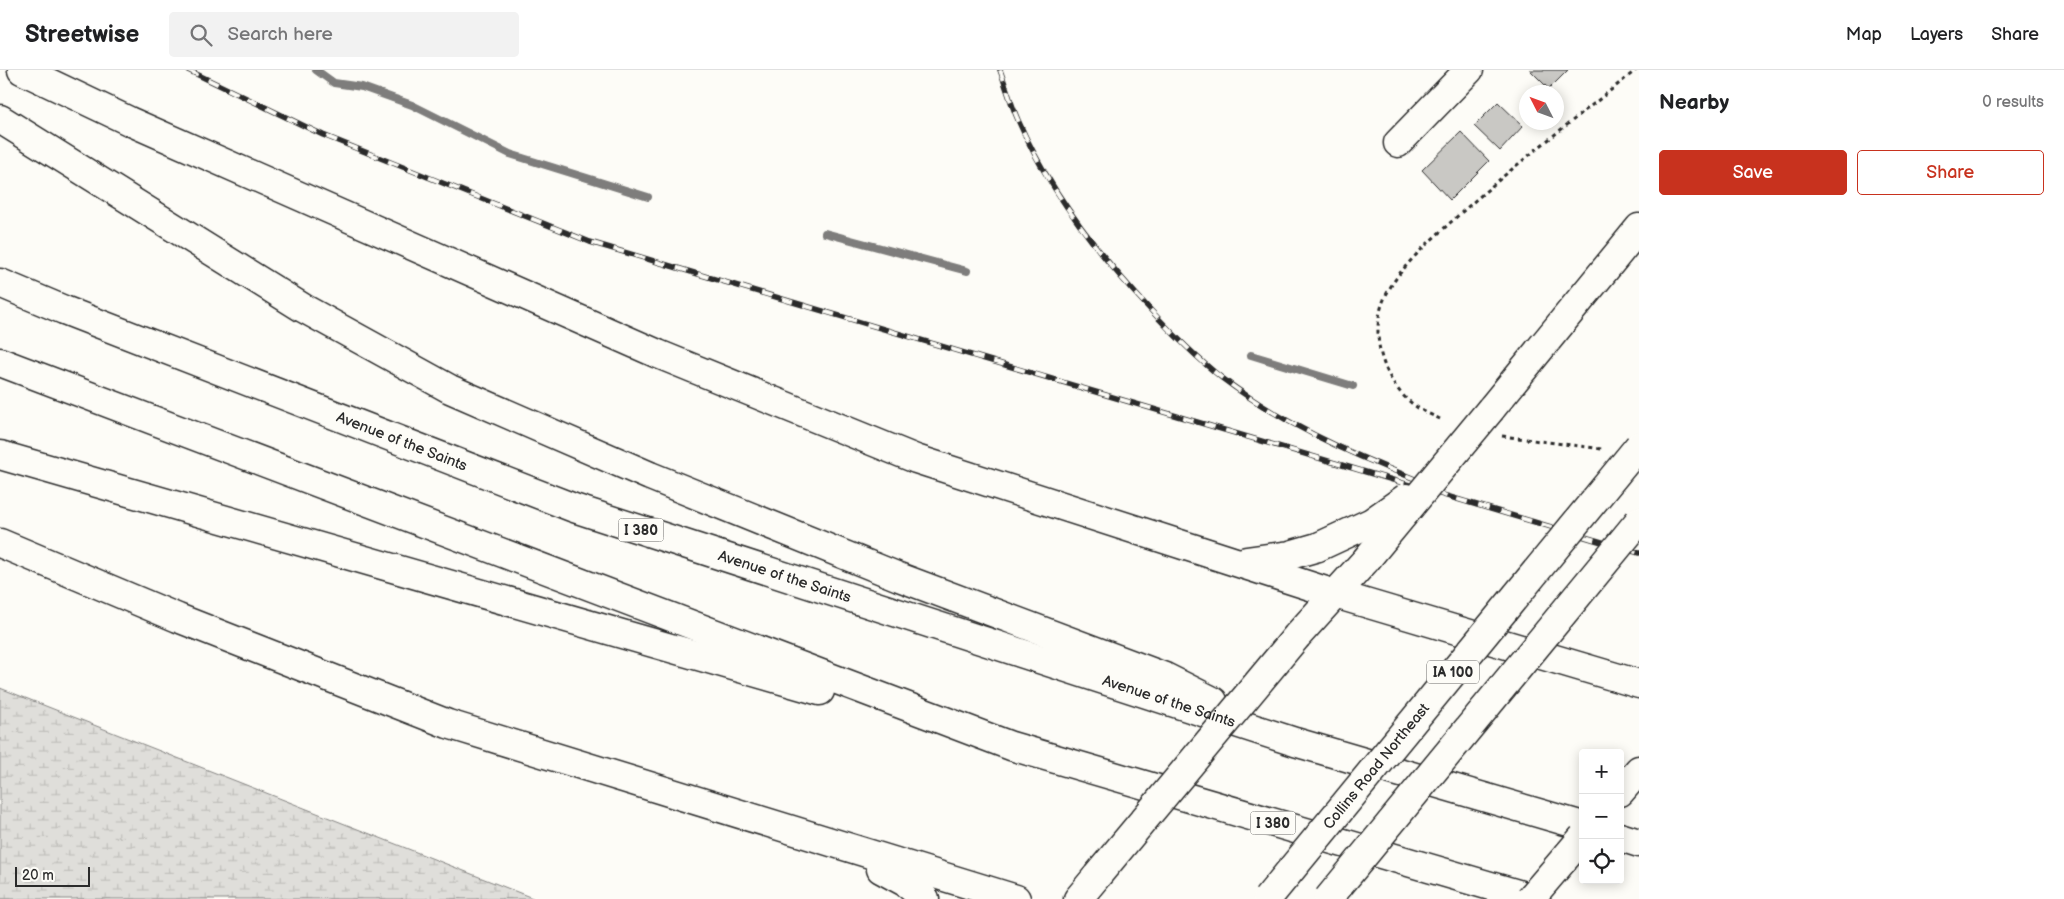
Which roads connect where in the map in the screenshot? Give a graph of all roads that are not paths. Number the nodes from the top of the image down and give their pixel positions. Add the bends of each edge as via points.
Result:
1 (22, 70) edge
2 (1469, 70) edge
3 (0, 120) edge
4 (1398, 142) dead end
5 (1639, 228) edge
6 (0, 283) edge
7 (0, 362) edge
8 (1639, 446) edge
9 (0, 455) edge
10 (1434, 479) junction
11 (1639, 521) edge
12 (0, 543) edge
13 (1240, 562) junction
14 (1335, 594) junction
15 (1639, 684) edge
16 (1295, 742) junction
17 (1011, 746) junction
18 (1639, 770) edge
19 (1624, 787) edge
20 (1579, 825) edge
21 (804, 835) junction
22 (1581, 839) edge
23 (1624, 839) edge
24 (1639, 843) edge
25 (925, 899) edge
26 (1016, 899) edge
27 (1078, 899) edge
28 (1267, 899) edge
29 (1328, 899) edge
30 (1530, 899) edge
31 (1535, 899) edge

1 - 13 main road via 138,125 658,354 916,459
2 - 4 main road
3 - 16 main road via 303,308 450,389 650,476 899,577 1165,677
5 - 10 main road, bridge
6 - 16 main road, Avenue of the Saints / I 380 via 574,508
7 - 17 main road, I 380
8 - 28 main road, Collins Road Northeast / IA 100, bridge
9 - 17 main road
10 - 13 main road, bridge via 1372,522 1318,547 1290,555
10 - 14 main road, bridge
11 - 29 main road, IA 100, bridge
12 - 21 main road via 178,618 448,724
13 - 14 main road
14 - 15 main road
14 - 27 main road, bridge
16 - 20 main road, Avenue of the Saints / I 380
17 - 31 main road, I 380
18 - 19 main road
21 - 25 main road via 878,867 906,882
21 - 26 main road
22 - 30 main road, bridge
23 - 24 main road

